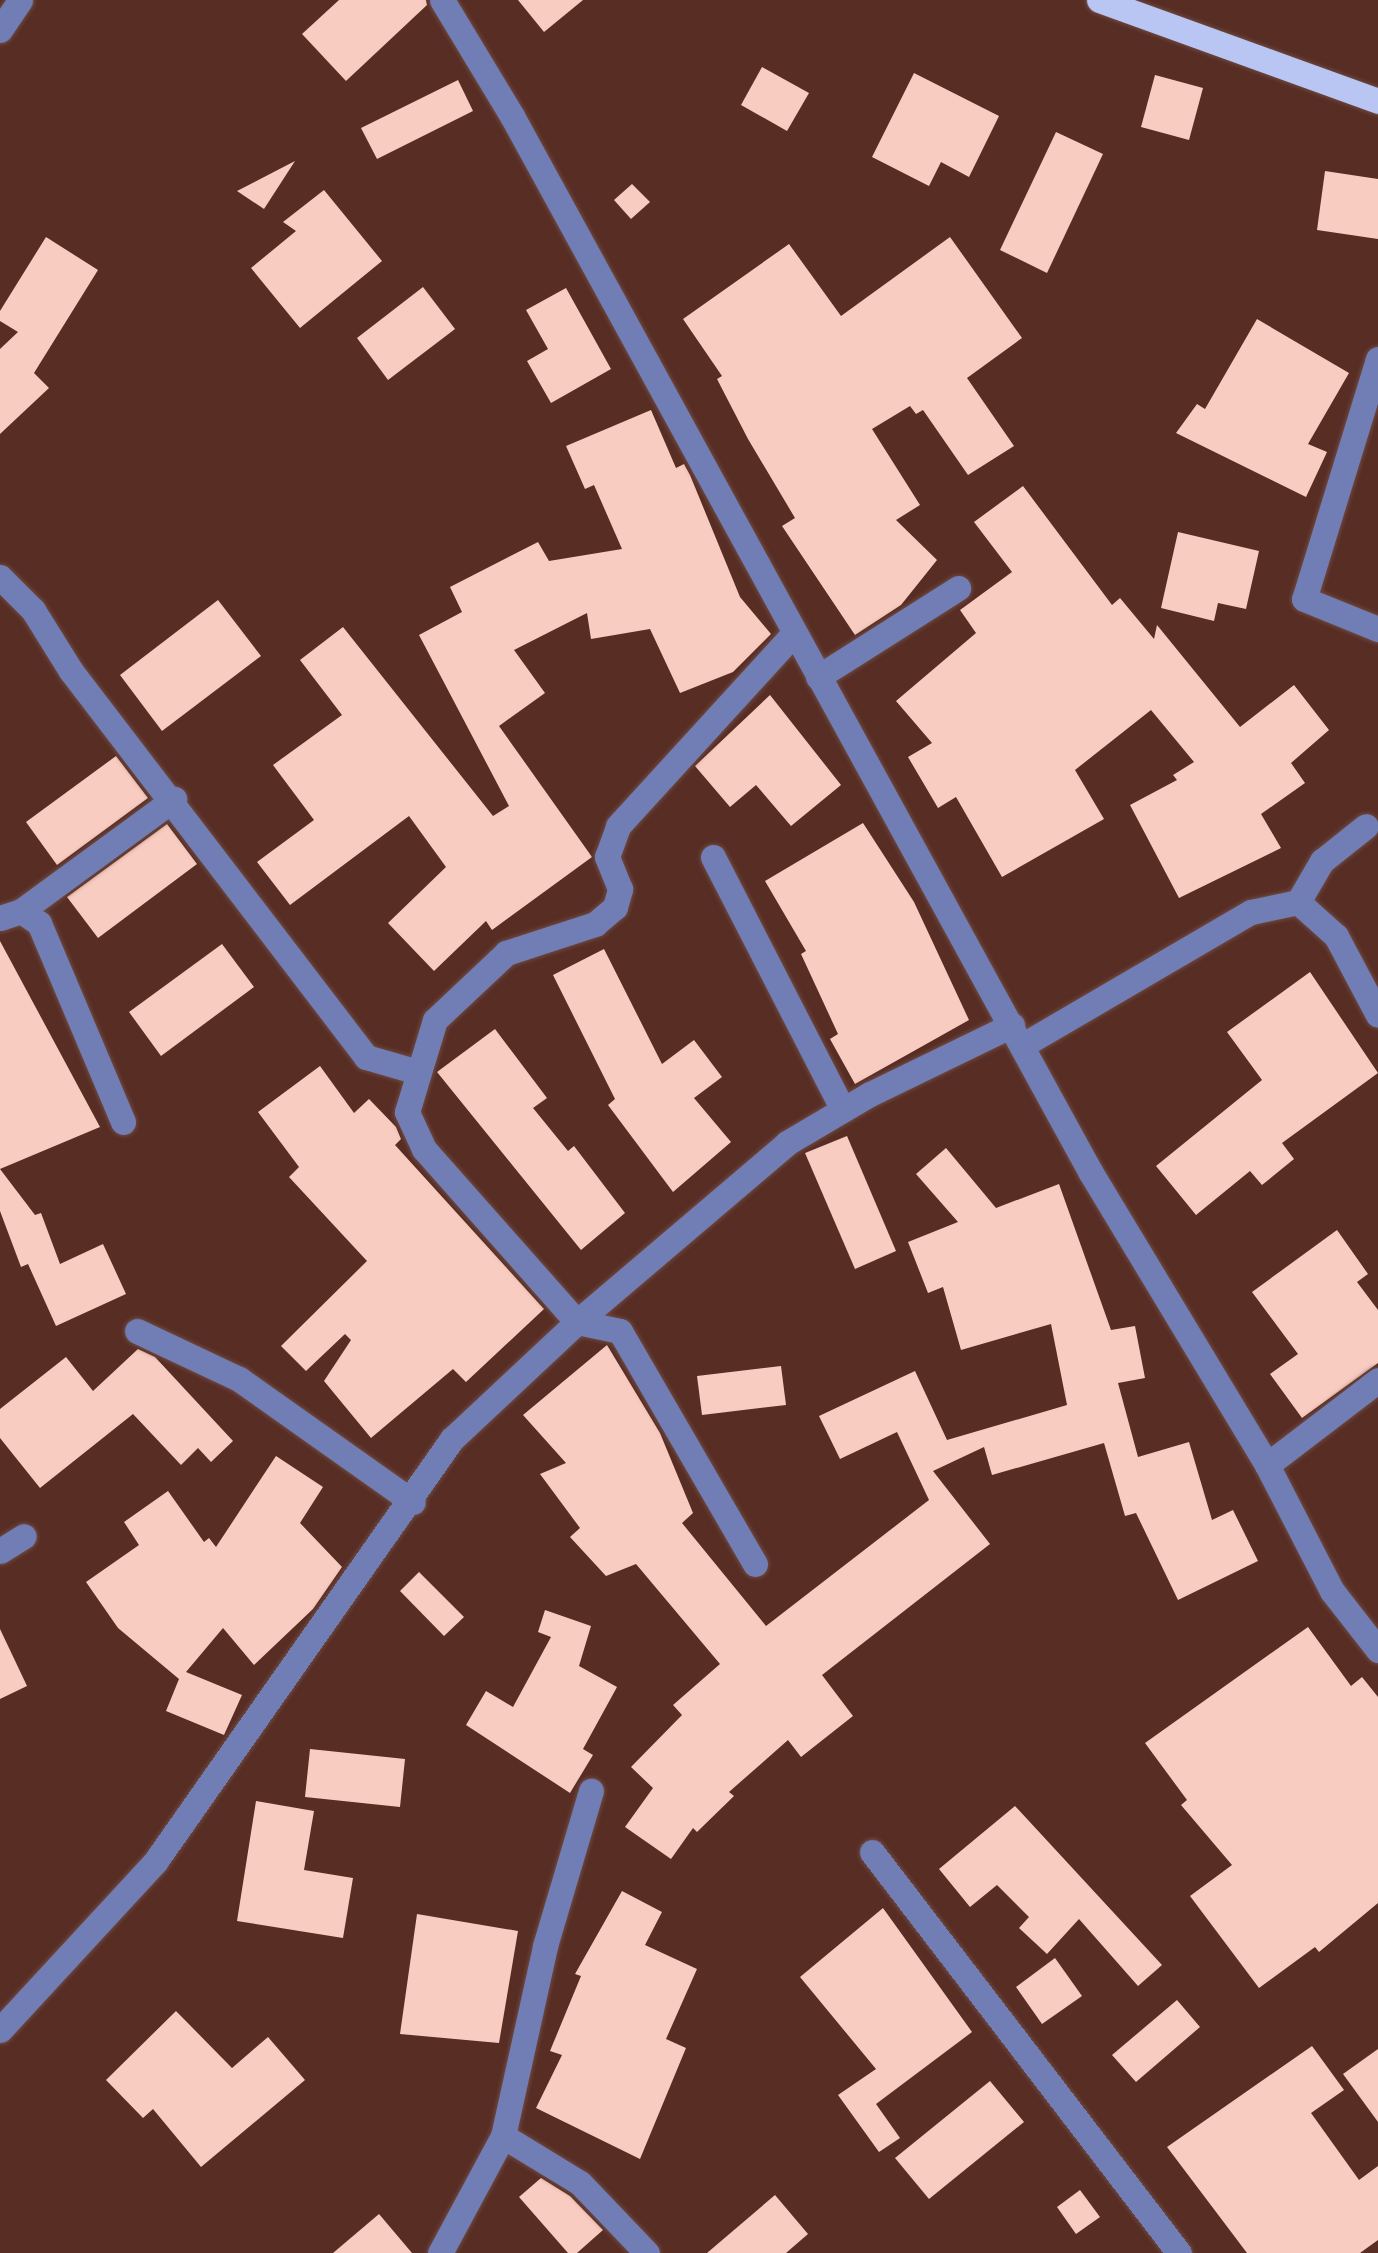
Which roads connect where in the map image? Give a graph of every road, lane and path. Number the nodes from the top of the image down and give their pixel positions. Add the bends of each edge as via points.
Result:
1 (20, 0) edge
2 (442, 0) edge
3 (1099, 0) edge
4 (0, 30) edge
5 (1378, 101) edge
6 (1378, 359) edge
7 (0, 577) edge
8 (958, 588) dead end
9 (1378, 628) edge
10 (794, 633) junction
11 (818, 677) junction
12 (174, 798) junction
13 (1366, 826) dead end
14 (713, 857) dead end
15 (1298, 902) junction
16 (10, 914) edge
17 (1378, 1015) edge
18 (1017, 1035) junction
19 (418, 1072) junction
20 (843, 1110) junction
21 (123, 1122) dead end
22 (577, 1322) junction
23 (137, 1331) dead end
24 (1378, 1380) edge
25 (1267, 1465) junction
26 (413, 1502) junction
27 (24, 1536) dead end
28 (0, 1552) edge
29 (755, 1564) dead end
30 (1377, 1647) edge
31 (590, 1792) dead end
32 (872, 1852) dead end
33 (0, 2030) edge
34 (503, 2136) junction
35 (440, 2253) edge
36 (647, 2253) edge
37 (1179, 2253) edge

1 - 4 street
2 - 10 street
3 - 5 main road
6 - 9 street via 1304,599
7 - 12 street via 33,610 71,672
8 - 11 street
10 - 11 street
10 - 19 street via 618,826 607,857 620,889 615,907 595,924 506,953 470,980 436,1020
11 - 18 street
12 - 16 street
12 - 19 street via 366,1057
13 - 15 street via 1322,860
14 - 20 street
15 - 17 street via 1336,936
15 - 18 street via 1251,912
16 - 21 street via 39,923
18 - 20 street
18 - 25 street via 1091,1173
19 - 22 street via 407,1112 413,1134
20 - 22 street via 787,1143
22 - 26 street via 452,1439
22 - 29 street via 620,1331
23 - 26 street via 239,1379
24 - 25 street
25 - 30 street via 1332,1591
26 - 33 street via 156,1862
27 - 28 street
31 - 34 street via 545,1946
32 - 37 street
34 - 35 street
34 - 36 street via 580,2183

